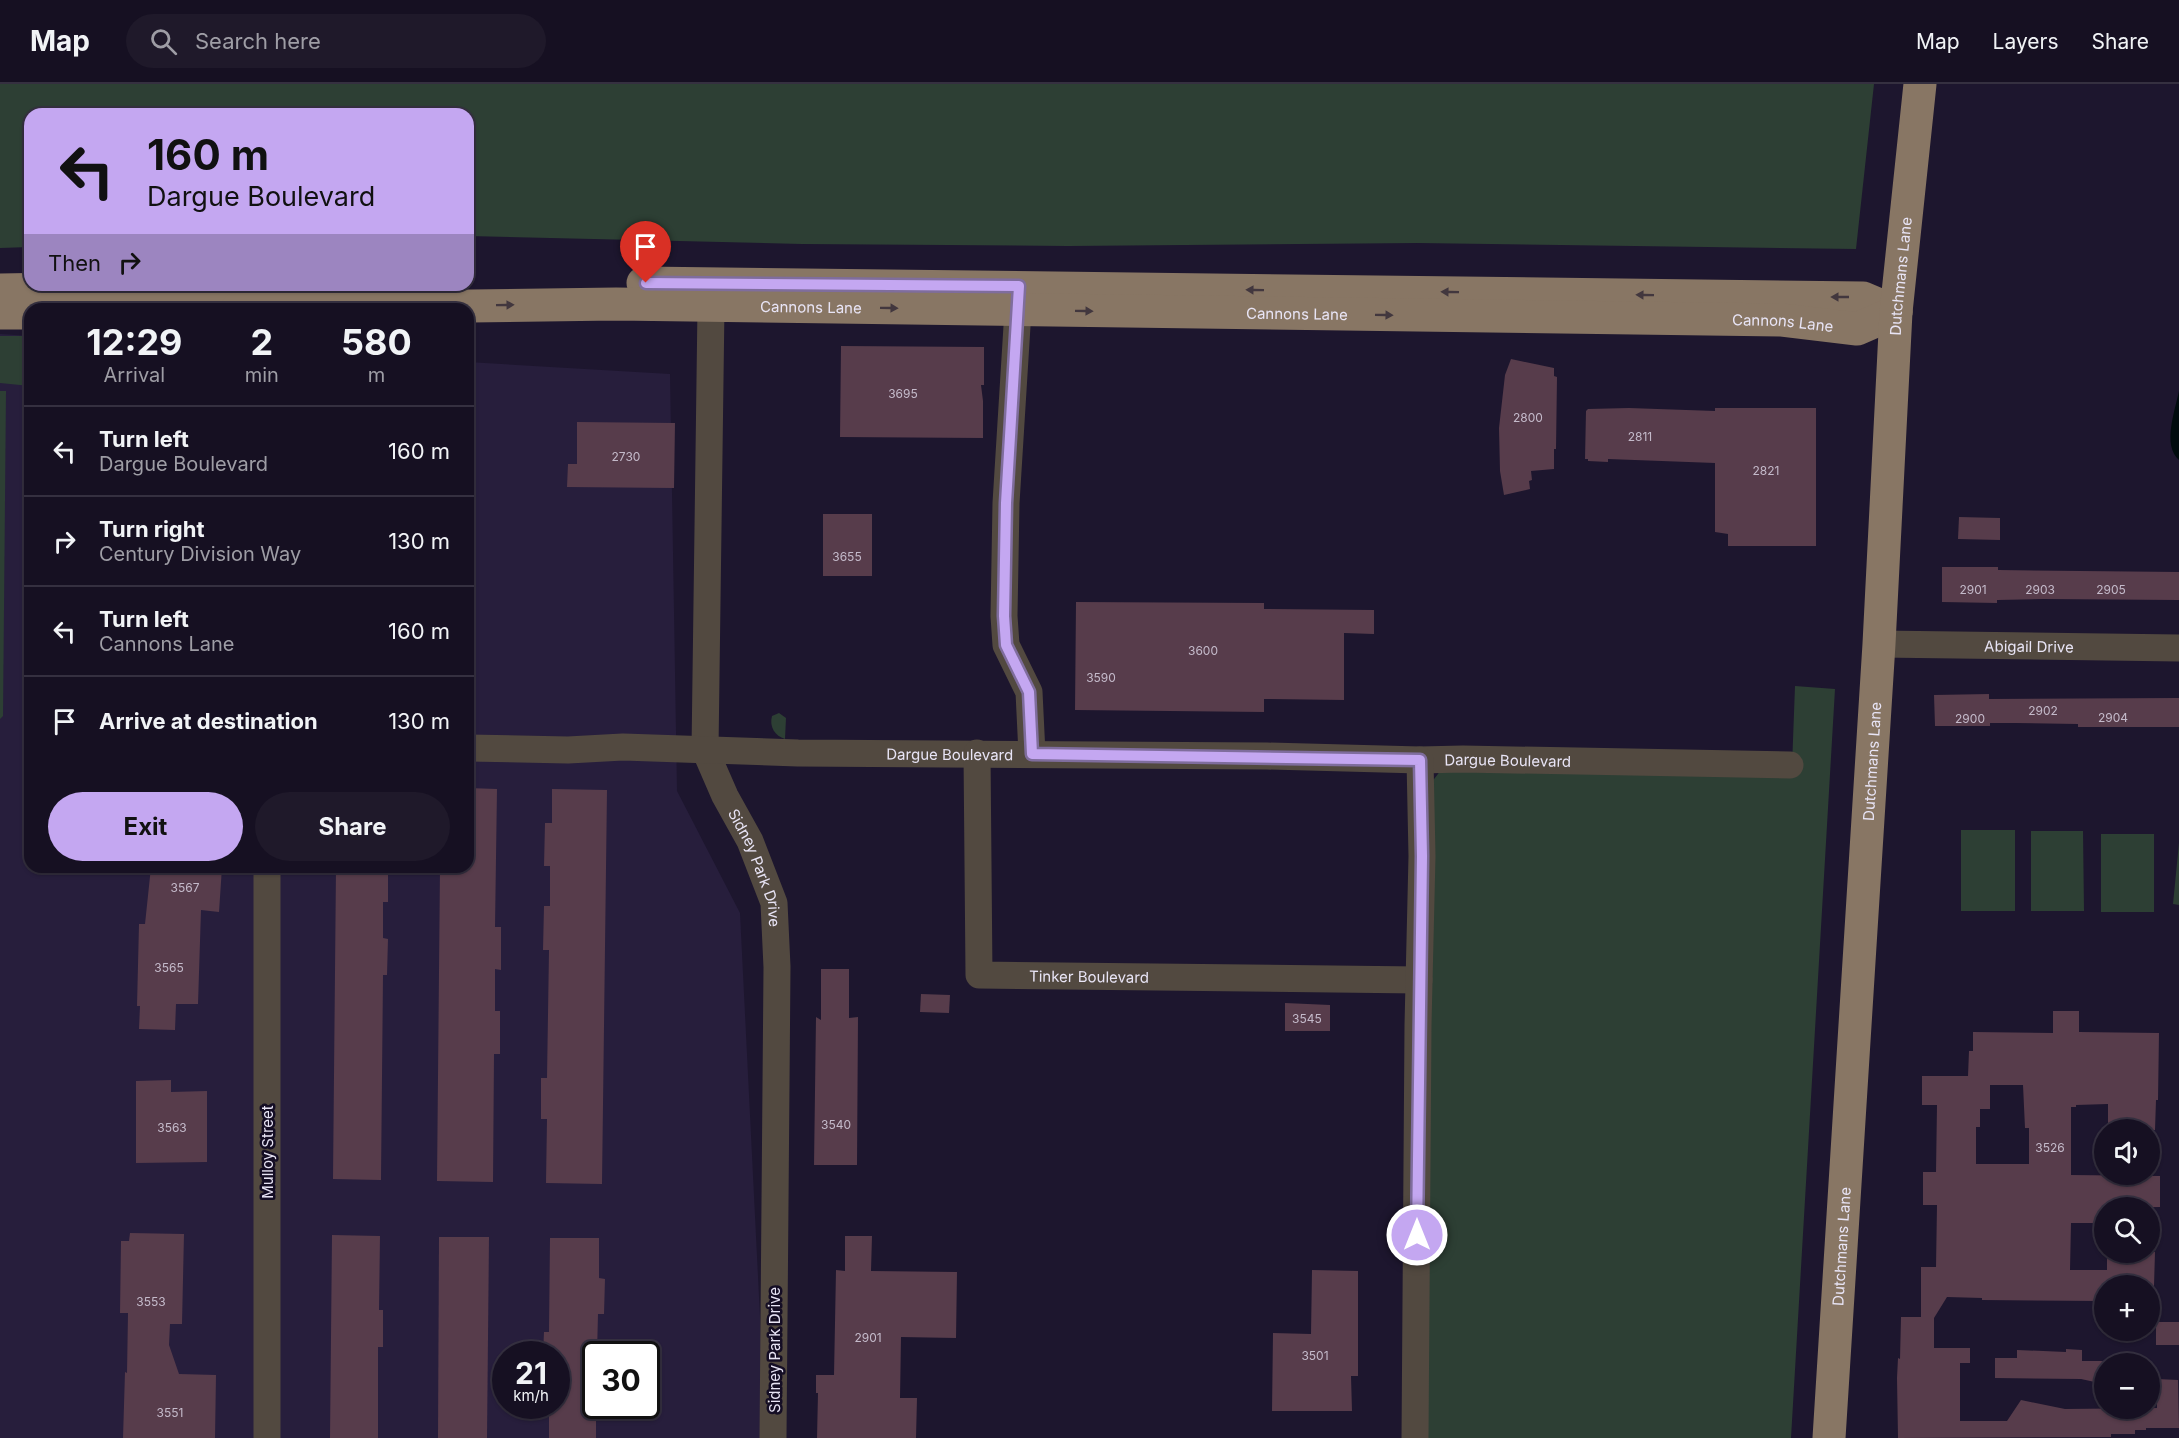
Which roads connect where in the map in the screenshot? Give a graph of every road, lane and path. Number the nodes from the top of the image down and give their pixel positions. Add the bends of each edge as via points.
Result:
1 (1920, 84) edge
2 (474, 283) edge
3 (0, 290) edge
4 (24, 290) edge
5 (712, 294) junction
6 (1018, 298) junction
7 (474, 306) edge
8 (1896, 312) junction
9 (0, 313) edge
10 (24, 313) edge
11 (1879, 644) junction
12 (2179, 648) edge
13 (474, 748) edge
14 (705, 750) junction
15 (977, 753) junction
16 (1032, 754) junction
17 (1420, 760) junction
18 (1790, 765) dead end
19 (267, 873) edge
20 (1419, 980) junction
21 (267, 1438) edge
22 (773, 1438) edge
23 (1415, 1438) edge
24 (1829, 1438) edge

1 - 8 main road, Dutchmans Lane
2 - 5 main road, Cannons Lane
3 - 4 main road
5 - 6 main road, Cannons Lane
7 -> 5 main road, Cannons Lane via 604,304
5 - 14 street, Sidney Park Drive
6 - 8 main road, Cannons Lane via 1771,320 1857,329
6 - 16 street via 1004,616 1006,645 1029,692
8 - 11 main road, Dutchmans Lane
9 - 10 main road
11 - 12 street, Abigail Drive
11 - 24 main road, Dutchmans Lane
13 - 14 street, Dargue Boulevard
14 - 15 street, Dargue Boulevard
14 - 22 street, Sidney Park Drive via 750,841 774,903 777,967
15 - 16 street, Dargue Boulevard
15 - 20 street, Tinker Boulevard via 979,975
16 - 17 street, Dargue Boulevard
17 - 18 street, Dargue Boulevard
17 - 20 street
19 - 21 street, Mulloy Street
20 - 23 street

